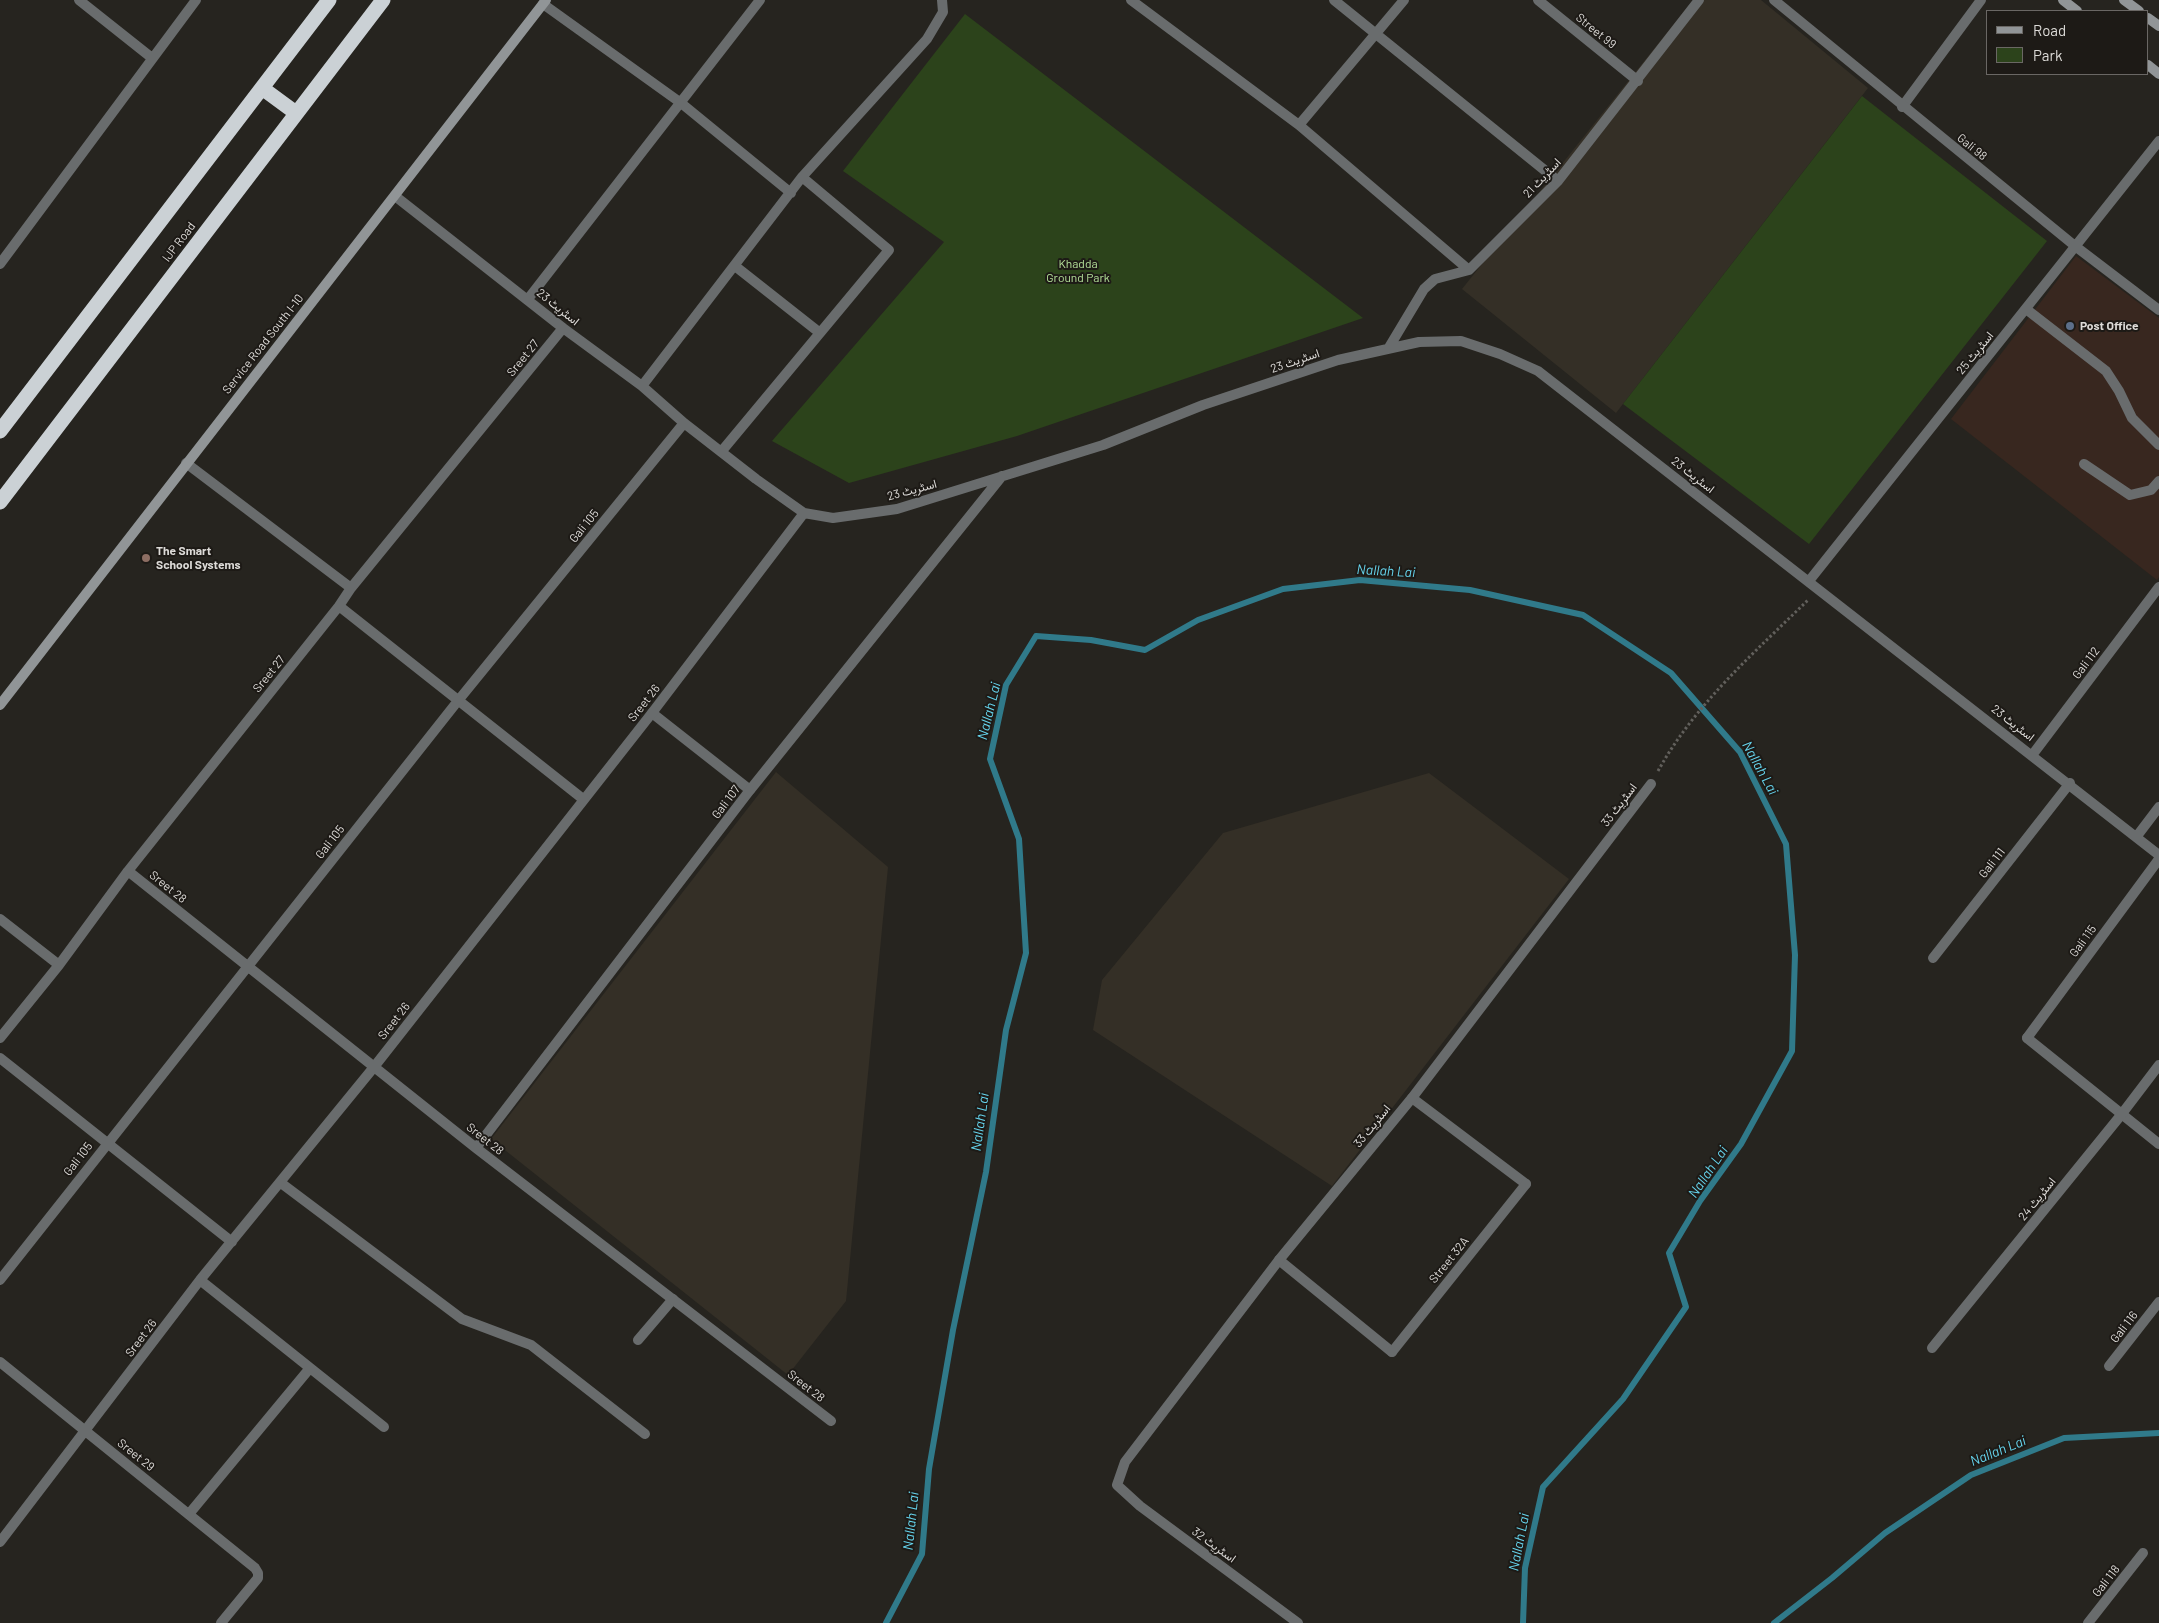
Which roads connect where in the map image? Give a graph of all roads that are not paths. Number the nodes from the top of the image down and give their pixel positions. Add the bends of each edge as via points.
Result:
1 (79, 0) edge
2 (196, 0) edge
3 (329, 0) edge
4 (383, 0) edge
5 (760, 0) edge
6 (942, 0) edge
7 (1131, 0) edge
8 (1334, 0) edge
9 (1404, 0) edge
10 (1538, 0) edge
11 (1698, 0) edge
12 (1774, 0) edge
13 (1981, 0) edge
14 (2062, 0) edge
15 (2124, 0) edge
16 (545, 2) edge
17 (2076, 10) edge
18 (2138, 10) edge
19 (1377, 32) junction
20 (152, 58) junction
21 (2149, 66) edge
22 (2159, 74) edge
23 (1638, 81) junction
24 (262, 88) junction
25 (681, 103) junction
26 (1902, 107) junction
27 (296, 113) junction
28 (1298, 125) junction
29 (2159, 141) edge
30 (802, 178) junction
31 (1558, 182) junction
32 (792, 193) junction
33 (395, 196) junction
34 (2075, 246) junction
35 (0, 264) edge
36 (735, 266) junction
37 (1469, 270) junction
38 (528, 299) junction
39 (2026, 309) junction
40 (2159, 310) edge
41 (562, 328) junction
42 (820, 333) junction
43 (1388, 349) junction
44 (642, 386) junction
45 (684, 423) junction
46 (0, 431) edge
47 (2159, 444) edge
48 (721, 452) junction
49 (186, 462) junction
50 (2084, 464) dead end
51 (1002, 476) junction
52 (2159, 481) edge
53 (0, 502) edge
54 (804, 513) junction
55 (1808, 581) junction
56 (2159, 587) edge
57 (351, 588) junction
58 (2155, 600) edge
59 (339, 606) junction
60 (457, 702) junction
61 (0, 705) edge
62 (652, 713) junction
63 (2033, 754) junction
64 (1650, 784) road end
65 (2070, 784) junction
66 (750, 790) junction
67 (583, 800) junction
68 (2159, 807) edge
69 (2137, 836) junction
70 (2159, 857) edge
71 (128, 871) junction
72 (0, 919) edge
73 (1933, 958) dead end
74 (59, 965) junction
75 (247, 967) junction
76 (0, 1038) edge
77 (0, 1058) edge
78 (2159, 1065) edge
79 (374, 1066) junction
80 (1412, 1098) junction
81 (2121, 1115) junction
82 (108, 1141) junction
83 (2159, 1144) edge
84 (476, 1148) junction
85 (281, 1182) junction
86 (232, 1242) junction
87 (1279, 1260) junction
88 (0, 1280) edge
89 (200, 1280) junction
90 (672, 1299) junction
91 (2159, 1302) edge
92 (638, 1340) dead end
93 (1932, 1348) dead end
94 (0, 1362) edge
95 (2109, 1366) dead end
96 (310, 1368) junction
97 (831, 1421) dead end
98 (384, 1428) dead end
99 (85, 1431) junction
100 (644, 1434) dead end
101 (1118, 1485) joint
102 (189, 1514) junction
103 (0, 1542) edge
104 (2143, 1554) dead end
105 (221, 1623) edge
106 (1298, 1623) edge
107 (2088, 1623) edge

1 - 20 street
2 - 20 street
3 - 24 highway
4 - 27 highway, IJP Road
5 - 25 street
6 - 30 street via 943,12 927,39
7 - 28 street
8 - 19 street
9 - 19 street
10 - 23 street, Street 99
11 - 23 street, اسٹریٹ 21
12 - 26 street, Gali 98
13 - 26 street
14 - 17 main road
15 - 18 main road
16 - 25 street
16 - 33 main road, Service Road South I-10
19 - 28 street
19 - 31 street
20 - 35 street
21 - 22 main road
23 - 31 street, اسٹریٹ 21
24 - 27 highway
24 - 46 highway
25 - 32 street
25 - 38 street
26 - 34 street, Gali 98
27 - 53 highway, IJP Road
28 - 37 street
29 - 34 street, اسٹریٹ 25
30 - 32 street
30 - 42 street via 889,250
31 - 37 street, اسٹریٹ 21
32 - 36 street
33 - 38 street, اسٹریٹ 23
33 - 49 main road, Service Road South I-10
34 - 39 street, اسٹریٹ 25
34 - 40 street, Gali 98
36 - 42 street
36 - 44 street
37 - 43 street, اسٹریٹ 21 via 1435,279 1424,289
38 - 41 street, اسٹریٹ 23
39 - 47 street via 2106,371 2132,418
39 - 55 street, اسٹریٹ 25
41 - 44 street, اسٹریٹ 23
41 - 57 street, Sreet 27
42 - 48 street
43 - 51 street, اسٹریٹ 23 via 1338,360 1203,405 1103,445
43 - 55 street, اسٹریٹ 23 via 1419,342 1461,341 1538,370
44 - 45 street, اسٹریٹ 23
45 - 48 street, اسٹریٹ 23
45 - 60 street, Gali 105
48 - 54 street, اسٹریٹ 23
49 - 57 street
49 - 61 main road, Service Road South I-10
50 - 52 street via 2130,495 2151,490
51 - 54 street, اسٹریٹ 23 via 897,508 833,518
51 - 66 street, Gali 107
54 - 62 street, Sreet 26
55 - 63 street, اسٹریٹ 23
56 - 58 street, Gali 112
57 - 59 street, Sreet 27
58 - 63 street, Gali 112
59 - 60 street
59 - 71 street, Sreet 27
60 - 67 street
60 - 75 street, Gali 105
62 - 66 street
62 - 67 street, Sreet 26
63 - 65 street, اسٹریٹ 23
64 - 80 street, اسٹریٹ 33
65 - 69 street, اسٹریٹ 23
65 - 73 street, Gali 111
66 - 84 street, Gali 107
67 - 79 street, Sreet 26
68 - 69 street
69 - 70 street, اسٹریٹ 23
70 - 81 street, Gali 115 via 2027,1038
71 - 74 street, Sreet 27
71 - 75 street, Sreet 28
72 - 74 street
74 - 76 street, Sreet 27
75 - 79 street, Sreet 28
75 - 82 street, Gali 105
77 - 82 street
78 - 81 street, اسٹریٹ 24
79 - 84 street, Sreet 28
79 - 85 street, Sreet 26
80 - 87 street, اسٹریٹ 33
80 - 87 street, Street 32A via 1526,1184 1392,1352
81 - 83 street
81 - 93 street, اسٹریٹ 24
82 - 86 street
82 - 88 street, Gali 105
84 - 90 street, Sreet 28
85 - 86 street, Sreet 26
85 - 100 street via 462,1319 531,1345
86 - 89 street, Sreet 26
87 - 101 street, اسٹریٹ 33 via 1125,1462
89 - 96 street
89 - 99 street, Sreet 26
90 - 92 street
90 - 97 street, Sreet 28
91 - 95 street, Gali 116
94 - 99 street, Sreet 29
96 - 98 street
96 - 102 street
99 - 102 street, Sreet 29
99 - 103 street, Sreet 26
101 - 106 street, اسٹریٹ 32 via 1140,1506
102 - 105 street, Sreet 29 via 258,1573 258,1578
104 - 107 street, Gali 118

